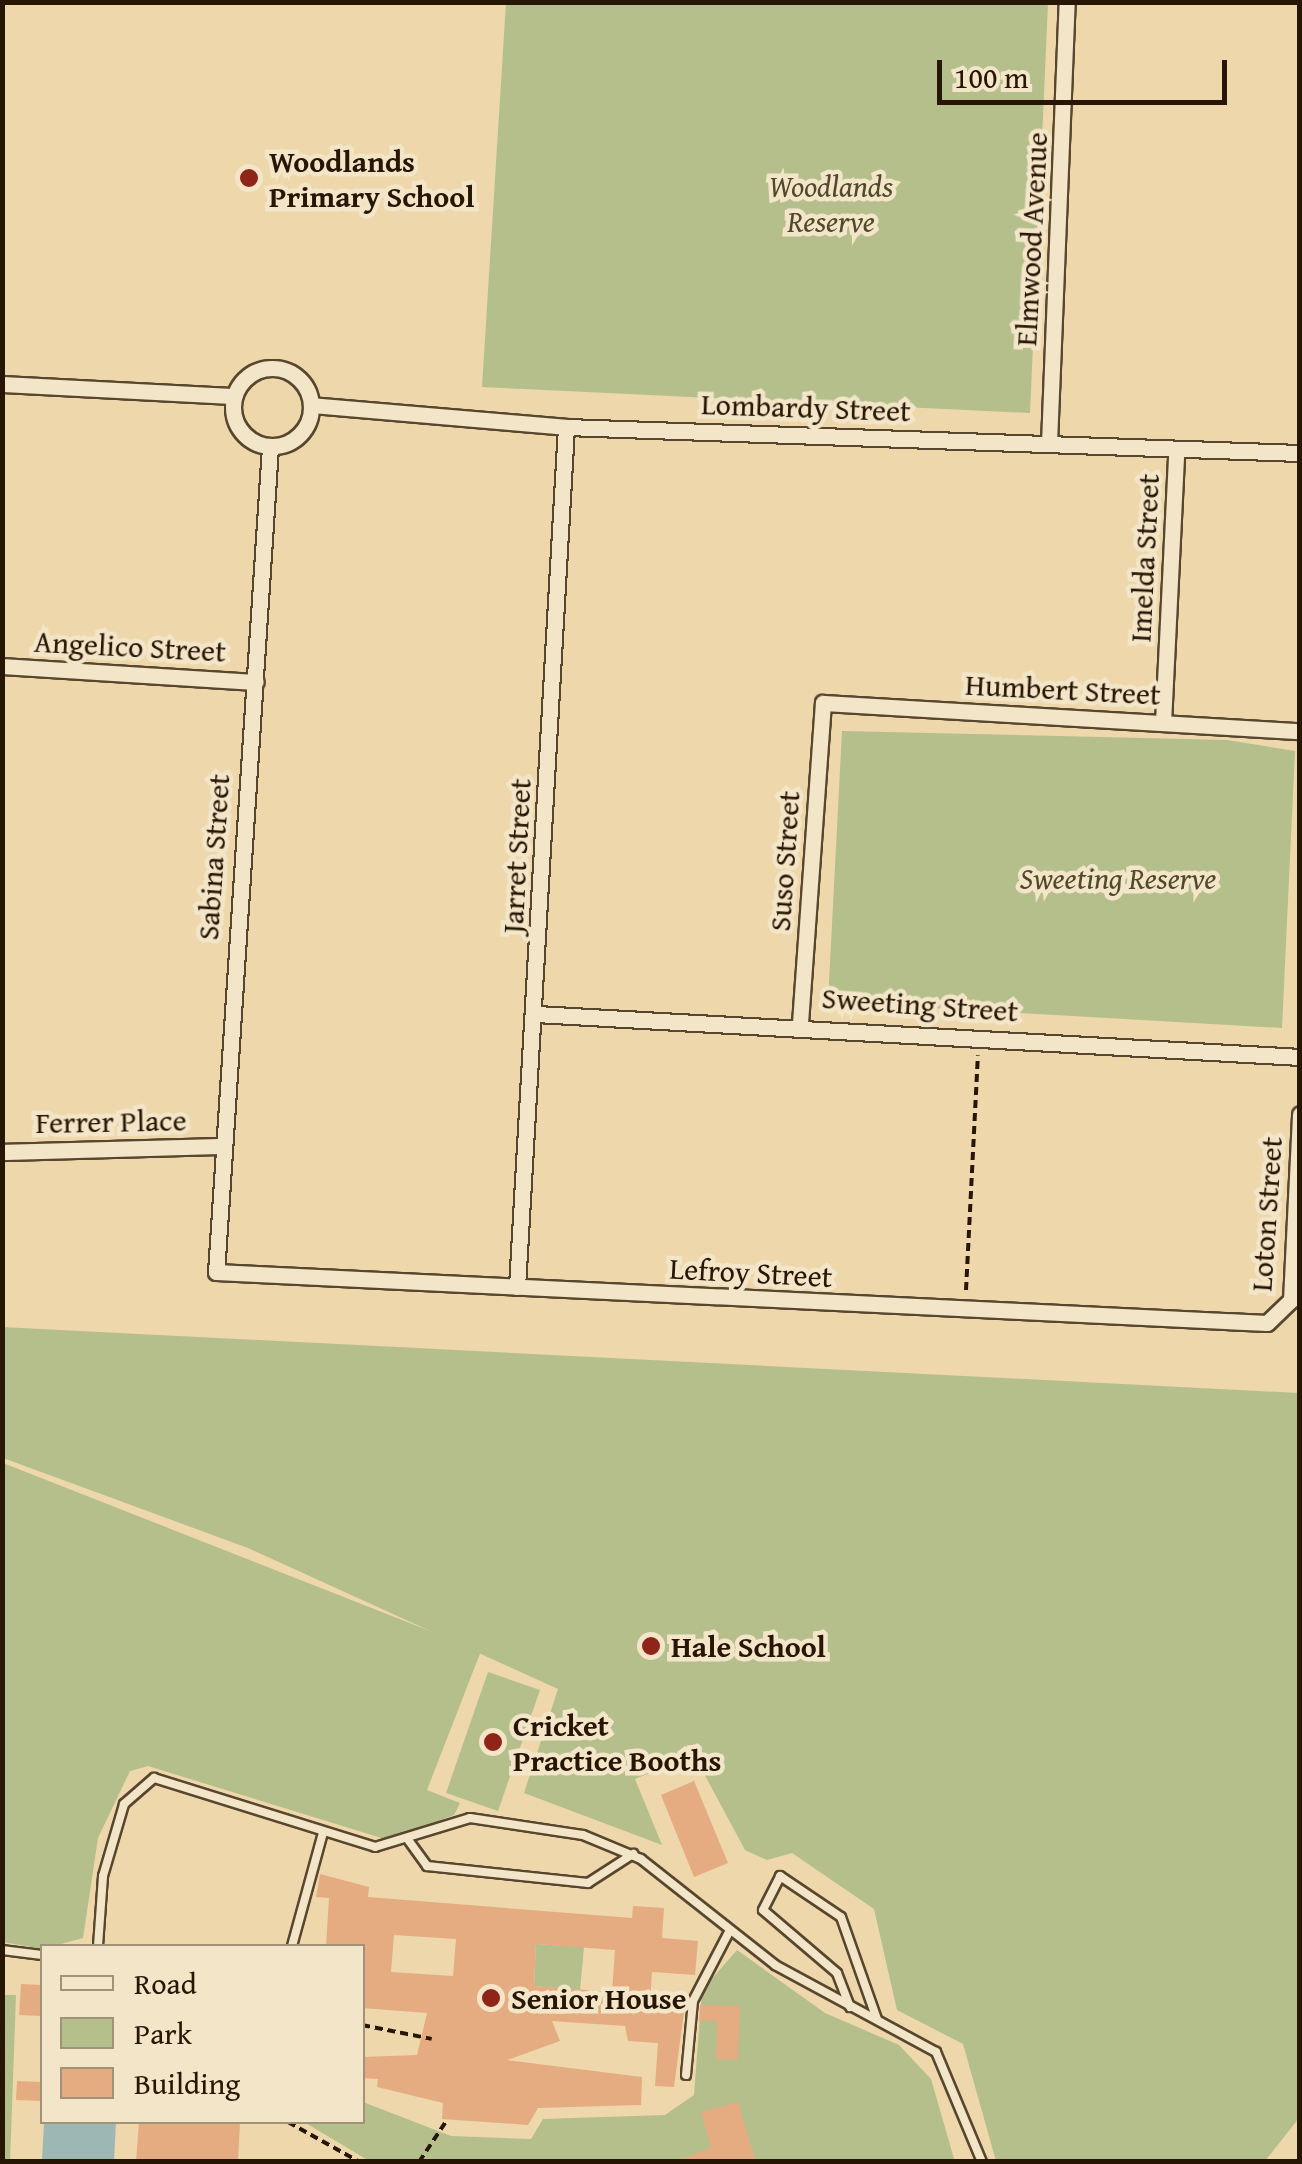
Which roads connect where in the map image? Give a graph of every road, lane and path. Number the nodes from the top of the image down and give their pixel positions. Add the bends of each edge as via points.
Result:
1 (1067, 2) edge
2 (1076, 2) edge
3 (1068, 38) junction
4 (2, 384) edge
5 (234, 396) junction
6 (311, 405) junction
7 (566, 427) junction
8 (1049, 443) junction
9 (270, 447) junction
10 (1300, 453) edge
11 (1176, 455) junction
12 (2, 666) edge
13 (255, 682) junction
14 (823, 703) joint
15 (1163, 723) junction
16 (1300, 731) edge
17 (536, 1014) junction
18 (800, 1023) junction
19 (978, 1036) junction
20 (1300, 1057) edge
21 (1300, 1114) edge
22 (221, 1146) junction
23 (2, 1152) edge
24 (216, 1272) joint
25 (517, 1286) junction
26 (965, 1312) junction
27 (1283, 1316) joint
28 (323, 1833) junction
29 (409, 1841) junction
30 (633, 1854) junction
31 (730, 1930) junction
32 (98, 1944) edge
33 (293, 1944) edge
34 (2, 1950) edge
35 (40, 1955) edge
36 (850, 2007) junction
37 (877, 2019) junction
38 (365, 2026) edge
39 (432, 2040) dead end
40 (686, 2075) dead end
41 (447, 2120) dead end
42 (292, 2124) edge
43 (360, 2162) edge
44 (419, 2162) edge
45 (982, 2162) edge

1 - 3 street, Elmwood Avenue
2 - 3 street, Elmwood Avenue
3 - 8 street, Elmwood Avenue
4 - 5 street
5 - 6 street via 248,375 274,368 297,377
5 - 9 street via 239,429
6 - 7 street, Lombardy Street
6 - 9 street via 302,433
7 - 8 street, Lombardy Street
7 - 17 street, Jarret Street
8 - 11 street, Lombardy Street
9 - 13 street, Sabina Street
10 - 11 street, Lombardy Street
11 - 15 street, Imelda Street
12 - 13 street, Angelico Street
13 - 22 street, Sabina Street
14 - 15 street, Humbert Street
14 - 18 street, Suso Street
15 - 16 street, Humbert Street
17 - 18 street, Sweeting Street
17 - 25 street, Jarret Street
18 - 19 street, Sweeting Street
19 - 20 street, Sweeting Street
19 - 26 path
21 - 27 street, Loton Street
22 - 23 street, Ferrer Place
22 - 24 street, Sabina Street
24 - 25 street, Lefroy Street
25 - 26 street, Lefroy Street
26 - 27 street, Lefroy Street
28 - 29 lane via 375,1847
28 - 32 lane via 165,1779 142,1781 124,1804 106,1861
28 - 33 lane
29 - 30 lane via 470,1818 583,1835
29 - 30 lane via 427,1866 588,1883
30 - 31 lane
31 - 36 lane
31 - 40 lane via 693,2001
34 - 35 lane
36 - 37 lane
36 - 37 lane via 838,1973 763,1910 780,1876 841,1917
37 - 45 lane via 936,2052
38 - 39 path
41 - 44 path
42 - 43 path

